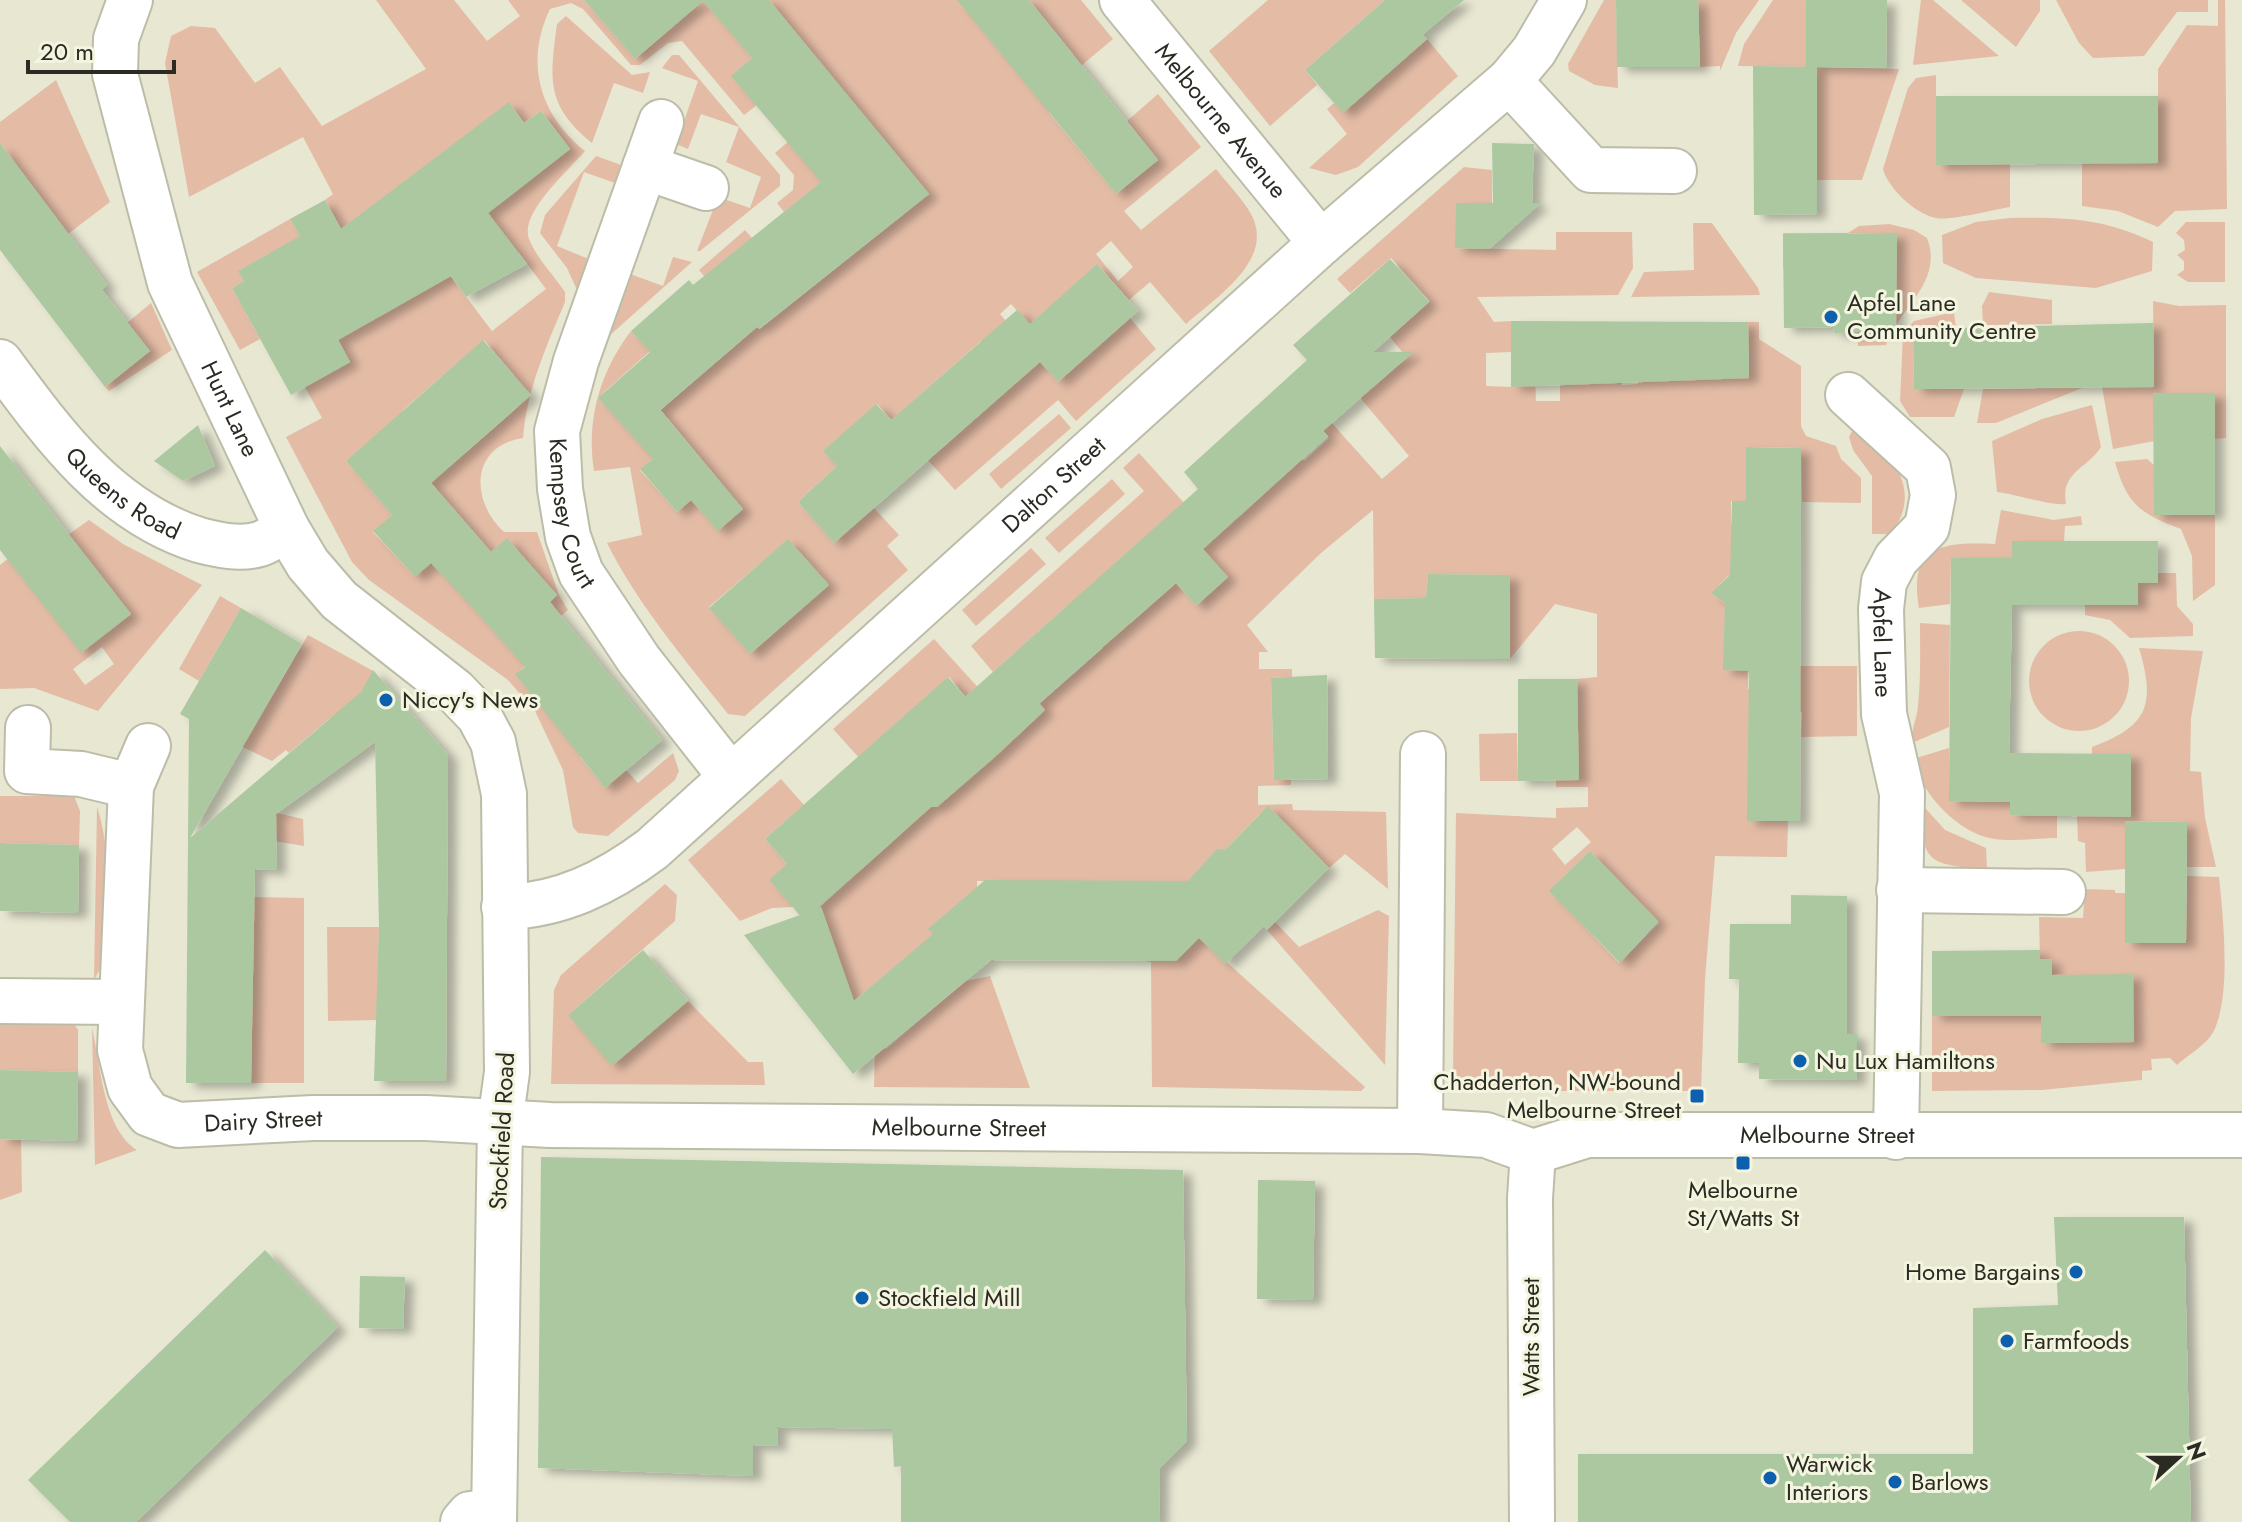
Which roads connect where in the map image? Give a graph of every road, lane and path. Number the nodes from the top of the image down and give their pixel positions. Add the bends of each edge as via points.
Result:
1 (130, 0) edge
2 (1122, 0) edge
3 (1564, 0) edge
4 (1509, 81) junction
5 (661, 122) dead end
6 (645, 167) junction
7 (1674, 171) dead end
8 (706, 188) dead end
9 (1321, 243) junction
10 (0, 362) edge
11 (1848, 395) dead end
12 (287, 529) junction
13 (28, 728) dead end
14 (493, 742) joint
15 (148, 746) dead end
16 (1423, 754) dead end
17 (13, 771) edge
18 (731, 777) junction
19 (131, 786) junction
20 (1899, 890) junction
21 (2063, 892) dead end
22 (504, 907) junction
23 (0, 1001) edge
24 (120, 1002) junction
25 (500, 1123) junction
26 (1420, 1131) junction
27 (2242, 1135) edge
28 (1896, 1137) junction
29 (1533, 1152) junction
30 (484, 1518) edge
31 (1532, 1522) edge

1 - 12 street, Hunt Lane via 116,39 115,74 170,283
2 - 9 street, Melbourne Avenue
3 - 4 street, Dalton Street
4 - 7 street via 1591,170
4 - 9 street, Dalton Street
5 - 6 street, Kempsey Court
6 - 8 street
6 - 18 street, Kempsey Court via 576,361 557,431 560,489 581,573 639,660
9 - 18 street, Dalton Street
10 - 12 street, Queens Road via 78,461 148,516 221,547 259,544
11 - 20 street, Apfel Lane via 1928,468 1933,495 1927,527 1896,559 1884,582 1881,609 1884,714 1902,793
12 - 14 street, Hunt Lane via 339,600 455,691 479,716
13 - 17 street
14 - 22 street, Stockfield Road via 504,794
15 - 19 street, Dairy Street
16 - 26 street
17 - 19 street via 81,774
18 - 22 street, Dalton Street via 614,877 538,906
19 - 24 street, Dairy Street
20 - 21 street
20 - 28 street, Apfel Lane
22 - 25 street, Stockfield Road via 507,1072
23 - 24 street
24 - 25 street, Dairy Street via 120,1050 130,1088 149,1114 178,1125 313,1118
25 - 26 street, Melbourne Street
25 - 30 street, Stockfield Road
26 - 29 street, Melbourne Street via 1486,1135
27 - 28 street, Melbourne Street
28 - 29 street, Melbourne Street via 1587,1135
29 - 31 street, Watts Street

